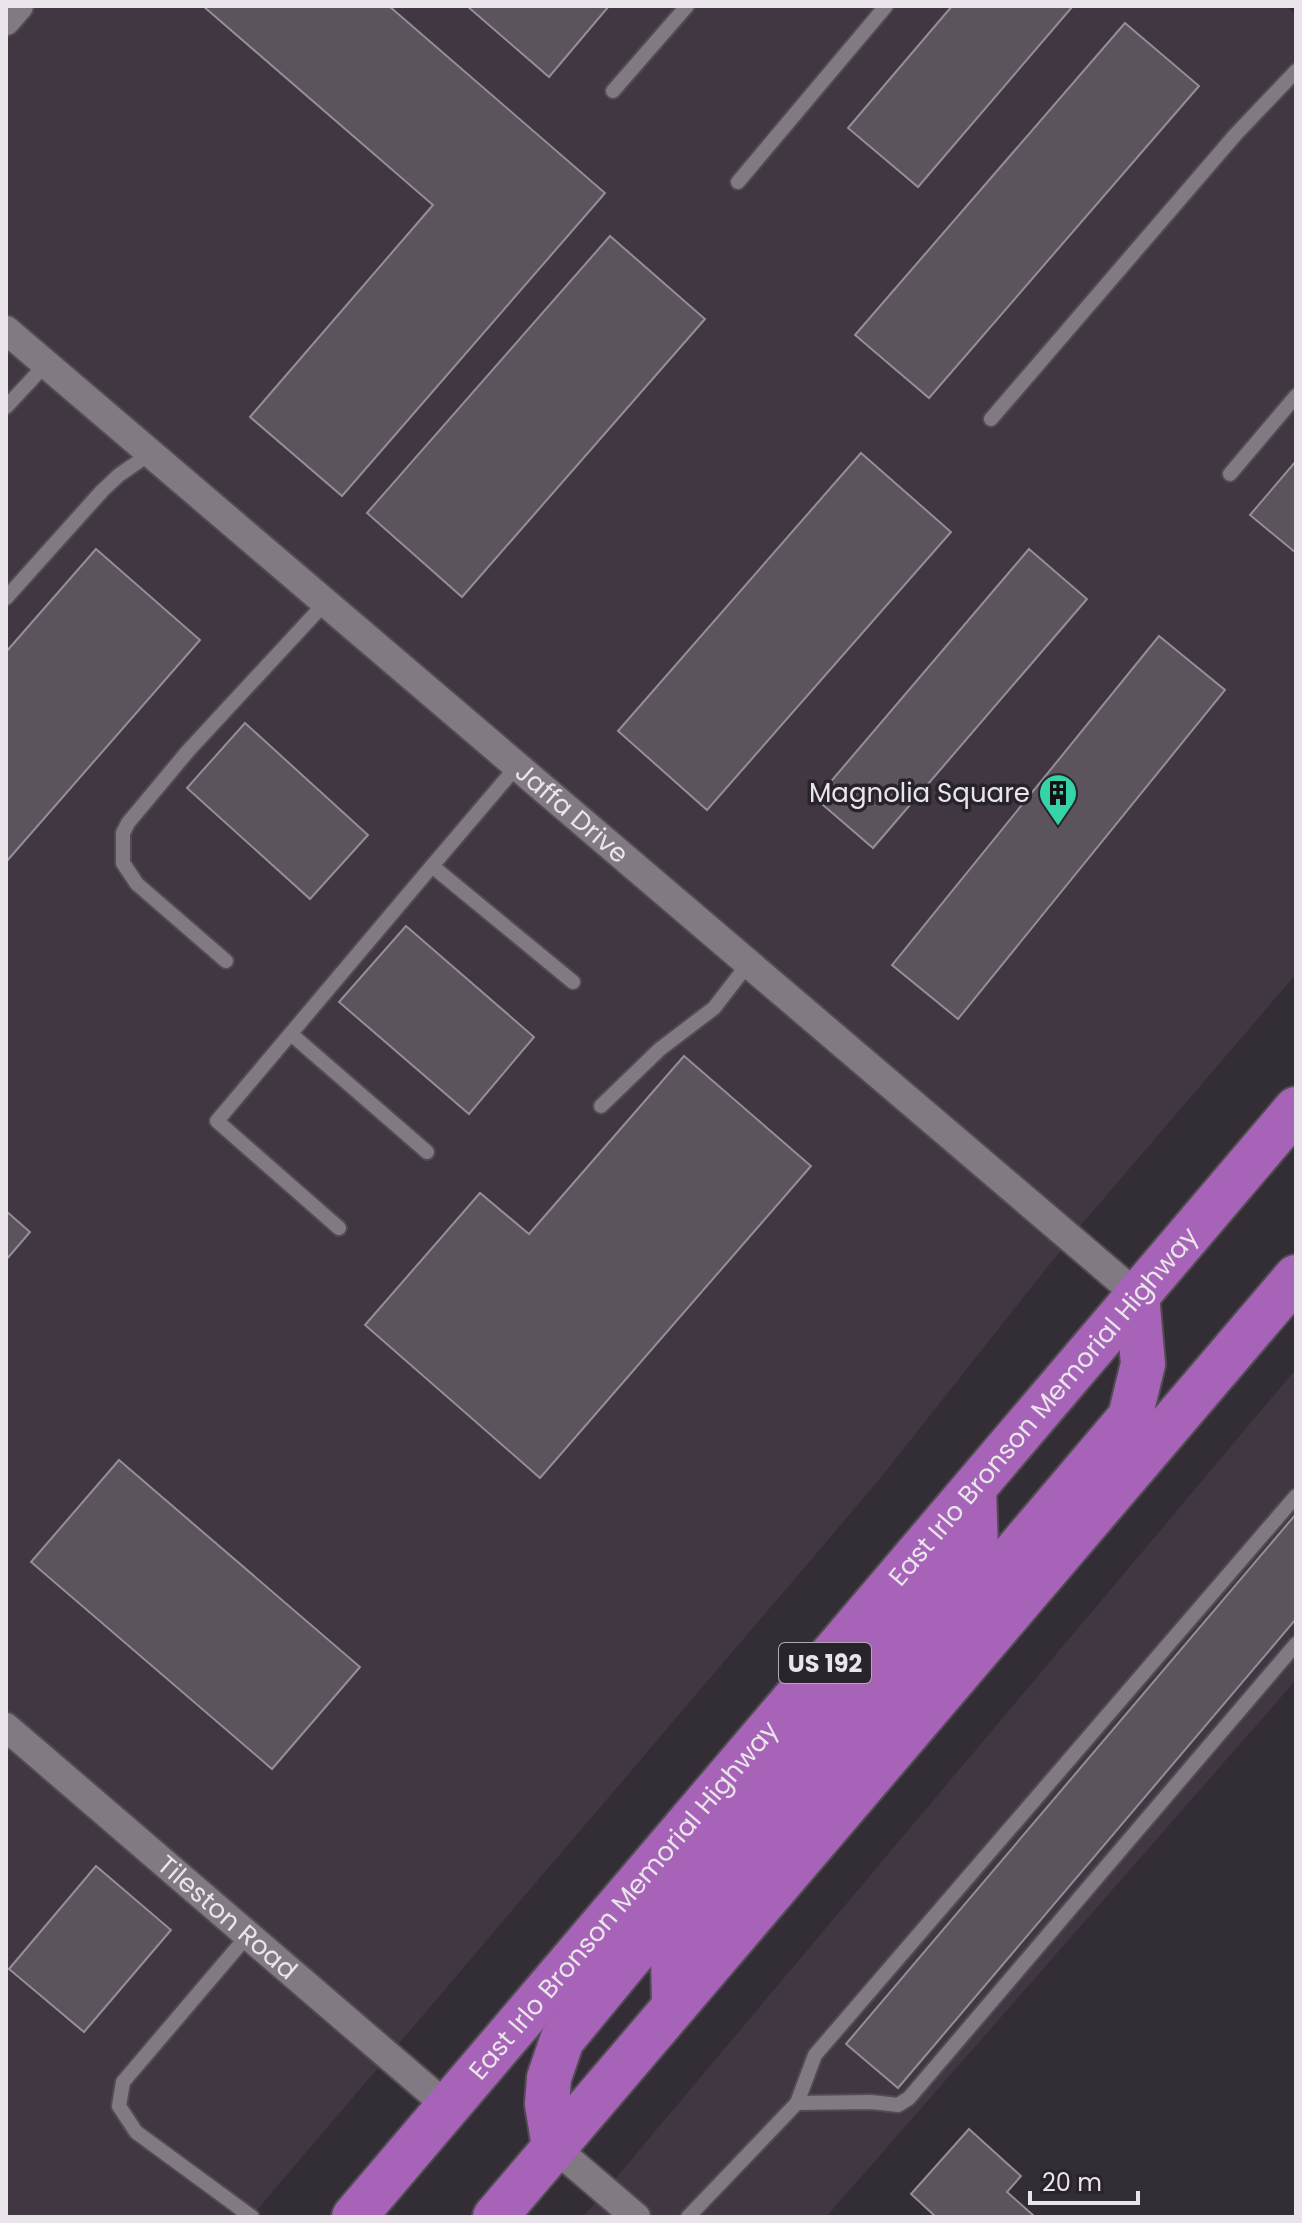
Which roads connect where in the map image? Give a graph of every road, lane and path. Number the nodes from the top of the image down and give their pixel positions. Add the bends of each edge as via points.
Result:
1 (687, 6) edge
2 (886, 6) edge
3 (1296, 71) edge
4 (613, 91) dead end
5 (738, 182) dead end
6 (6, 330) edge
7 (46, 364) junction
8 (1296, 396) edge
9 (6, 407) edge
10 (991, 419) dead end
11 (151, 453) junction
12 (1230, 474) dead end
13 (6, 598) edge
14 (325, 603) junction
15 (517, 766) junction
16 (432, 866) junction
17 (226, 961) dead end
18 (748, 964) junction
19 (573, 982) dead end
20 (291, 1034) junction
21 (601, 1106) dead end
22 (1296, 1109) edge
23 (427, 1152) dead end
24 (339, 1228) dead end
25 (1296, 1277) edge
26 (1137, 1295) junction
27 (974, 1488) junction
28 (1296, 1496) edge
29 (1296, 1644) edge
30 (6, 1727) edge
31 (248, 1935) junction
32 (674, 2006) junction
33 (797, 2103) junction
34 (448, 2107) junction
35 (554, 2147) junction
36 (252, 2217) edge
37 (354, 2217) edge
38 (495, 2217) edge
39 (636, 2217) edge
40 (688, 2217) edge

1 - 4 lane
2 - 5 lane
3 - 10 lane
6 - 7 street, Jaffa Drive
7 - 9 lane
7 - 11 street, Jaffa Drive
8 - 12 lane
11 - 13 lane via 102,491
11 - 14 street, Jaffa Drive
14 - 15 street, Jaffa Drive
14 - 17 lane via 188,751 123,833 123,863 137,884
15 - 16 lane
15 - 18 street, Jaffa Drive
16 - 19 lane
16 - 20 lane
18 - 21 lane via 714,1008 660,1049
18 - 26 street, Jaffa Drive
20 - 23 lane
20 - 24 lane via 217,1121
22 - 26 highway, East Irlo Bronson Memorial Highway / US 192
25 - 32 highway
26 - 27 highway, East Irlo Bronson Memorial Highway / US 192
26 - 32 highway via 1143,1364 1130,1417 673,1956
27 - 34 highway, East Irlo Bronson Memorial Highway / US 192
27 - 35 highway via 976,1551 562,2040 547,2104
28 - 33 lane via 815,2055
29 - 33 lane via 909,2098 898,2105
30 - 31 street, Tileston Road
31 - 34 street, Tileston Road
31 - 36 lane via 123,2082 119,2106 136,2132
32 - 35 highway
33 - 40 lane
34 - 37 highway, East Irlo Bronson Memorial Highway / US 192
35 - 38 highway
35 - 39 street

